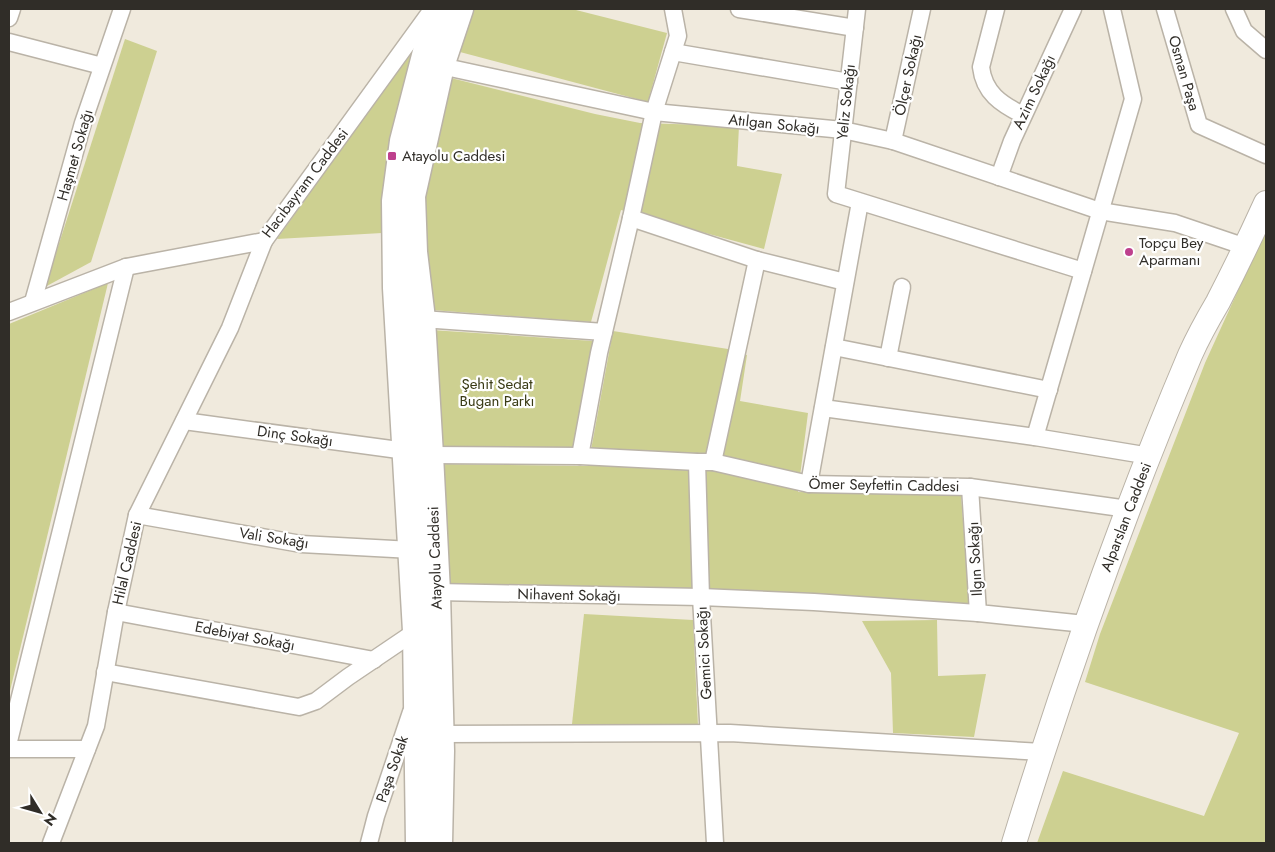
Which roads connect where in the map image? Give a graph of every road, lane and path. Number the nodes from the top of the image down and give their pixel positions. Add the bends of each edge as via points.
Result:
1 (12, 9) edge
2 (122, 9) edge
3 (435, 9) edge
4 (460, 9) edge
5 (673, 9) edge
6 (857, 9) edge
7 (922, 9) edge
8 (996, 9) edge
9 (1073, 9) edge
10 (1112, 9) edge
11 (1165, 9) edge
12 (1234, 9) edge
13 (749, 10) edge
14 (9, 18) edge
15 (855, 28) junction
16 (9, 42) edge
17 (1266, 50) edge
18 (673, 52) junction
19 (102, 66) junction
20 (441, 66) junction
21 (849, 82) junction
22 (654, 112) junction
23 (1023, 115) junction
24 (843, 130) junction
25 (893, 141) junction
26 (1266, 155) edge
27 (998, 177) junction
28 (860, 202) junction
29 (1266, 203) edge
30 (1100, 211) junction
31 (631, 218) junction
32 (264, 241) junction
33 (1246, 248) junction
34 (757, 260) junction
35 (126, 267) junction
36 (1083, 271) junction
37 (846, 282) junction
38 (902, 287) dead end
39 (34, 302) junction
40 (9, 312) edge
41 (422, 319) junction
42 (604, 332) junction
43 (834, 347) junction
44 (888, 358) junction
45 (1049, 390) junction
46 (823, 408) junction
47 (184, 421) junction
48 (1035, 437) junction
49 (418, 453) junction
50 (580, 456) junction
51 (1150, 456) junction
52 (705, 462) junction
53 (809, 484) junction
54 (970, 487) junction
55 (1128, 509) junction
56 (137, 515) junction
57 (412, 550) junction
58 (437, 592) junction
59 (701, 597) junction
60 (116, 612) junction
61 (978, 613) junction
62 (1085, 624) junction
63 (416, 631) junction
64 (374, 660) junction
65 (105, 672) junction
66 (416, 696) junction
67 (708, 733) junction
68 (440, 734) junction
69 (9, 741) edge
70 (9, 749) edge
71 (87, 749) junction
72 (1042, 752) junction
73 (51, 843) edge
74 (370, 843) edge
75 (419, 843) edge
76 (439, 843) edge
77 (715, 843) edge
78 (1014, 843) edge

1 - 14 street
2 - 19 street, Haşmet Sokağı
3 - 32 street, Hacıbayram Caddesi
3 - 49 main road, Atayolu Caddesi via 404,140 395,200 396,288
4 - 20 main road, Atayolu Caddesi
5 - 18 street via 678,36
6 - 15 street, Yeliz Sokağı
7 - 25 street, Ölçer Sokağı
8 - 23 street via 981,67 982,75 994,96
9 - 23 street, Azim Sokağı
10 - 30 street via 1132,100
11 - 26 street, Osman Paşa via 1199,125
12 - 17 street via 1244,30
13 - 15 street
15 - 21 street, Yeliz Sokağı
16 - 19 street
18 - 21 street
18 - 22 street
19 - 39 street, Haşmet Sokağı
20 - 22 street, Atılgan Sokağı
20 - 41 main road, Atayolu Caddesi via 412,196 414,252
21 - 24 street, Yeliz Sokağı
22 - 24 street, Atılgan Sokağı
22 - 31 street
23 - 27 street, Azim Sokağı
24 - 25 street, Atılgan Sokağı
24 - 28 street, Yeliz Sokağı via 836,194
25 - 27 street, Atılgan Sokağı
27 - 30 street, Atılgan Sokağı
28 - 36 street
28 - 37 street
29 - 33 street, Alparslan Caddesi
30 - 33 street, Atılgan Sokağı via 1175,223
30 - 36 street
31 - 34 street
31 - 42 street
32 - 35 street, Hacıbayram Caddesi
32 - 47 street, Hilal Caddesi via 230,328
33 - 51 street, Alparslan Caddesi via 1191,354
34 - 37 street
34 - 52 street, Gemici Sokağı
35 - 39 street, Hacıbayram Caddesi
35 - 69 street
36 - 45 street
37 - 43 street
38 - 44 street
39 - 40 street, Hacıbayram Caddesi
41 - 42 street
41 - 49 main road, Atayolu Caddesi
42 - 50 street
43 - 44 street
43 - 46 street
44 - 45 street
45 - 48 street
46 - 48 street
46 - 53 street
47 - 49 street, Dinç Sokağı
47 - 56 street, Hilal Caddesi
48 - 51 street
49 - 50 street, Ömer Seyfettin Caddesi
49 - 57 main road, Atayolu Caddesi
49 - 58 main road, Atayolu Caddesi
50 - 52 street, Ömer Seyfettin Caddesi
51 - 55 street, Alparslan Caddesi
52 - 53 street, Ömer Seyfettin Caddesi
52 - 59 street, Gemici Sokağı
53 - 54 street, Ömer Seyfettin Caddesi
54 - 55 street, Ömer Seyfettin Caddesi
54 - 61 street, Ilgın Sokağı
55 - 62 street, Alparslan Caddesi
56 - 57 street, Vali Sokağı via 302,544
56 - 60 street, Hilal Caddesi
57 - 63 main road, Atayolu Caddesi
58 - 59 street, Nihavent Sokağı
58 - 68 main road, Atayolu Caddesi
59 - 61 street, Nihavent Sokağı
59 - 67 street, Gemici Sokağı
60 - 64 street, Edebiyat Sokağı
60 - 65 street, Hilal Caddesi
61 - 62 street, Ilgın Sokağı
62 - 72 street, Alparslan Caddesi
63 - 64 street
63 - 66 main road, Atayolu Caddesi
64 - 65 street via 316,701 299,707
65 - 71 street, Hilal Caddesi via 96,726
66 - 74 street, Paşa Sokak
66 - 75 main road, Atayolu Caddesi
67 - 68 street
67 - 72 street
67 - 77 street, Gemici Sokağı
68 - 76 main road, Atayolu Caddesi
70 - 71 street
71 - 73 street, Hilal Caddesi
72 - 78 street, Alparslan Caddesi

